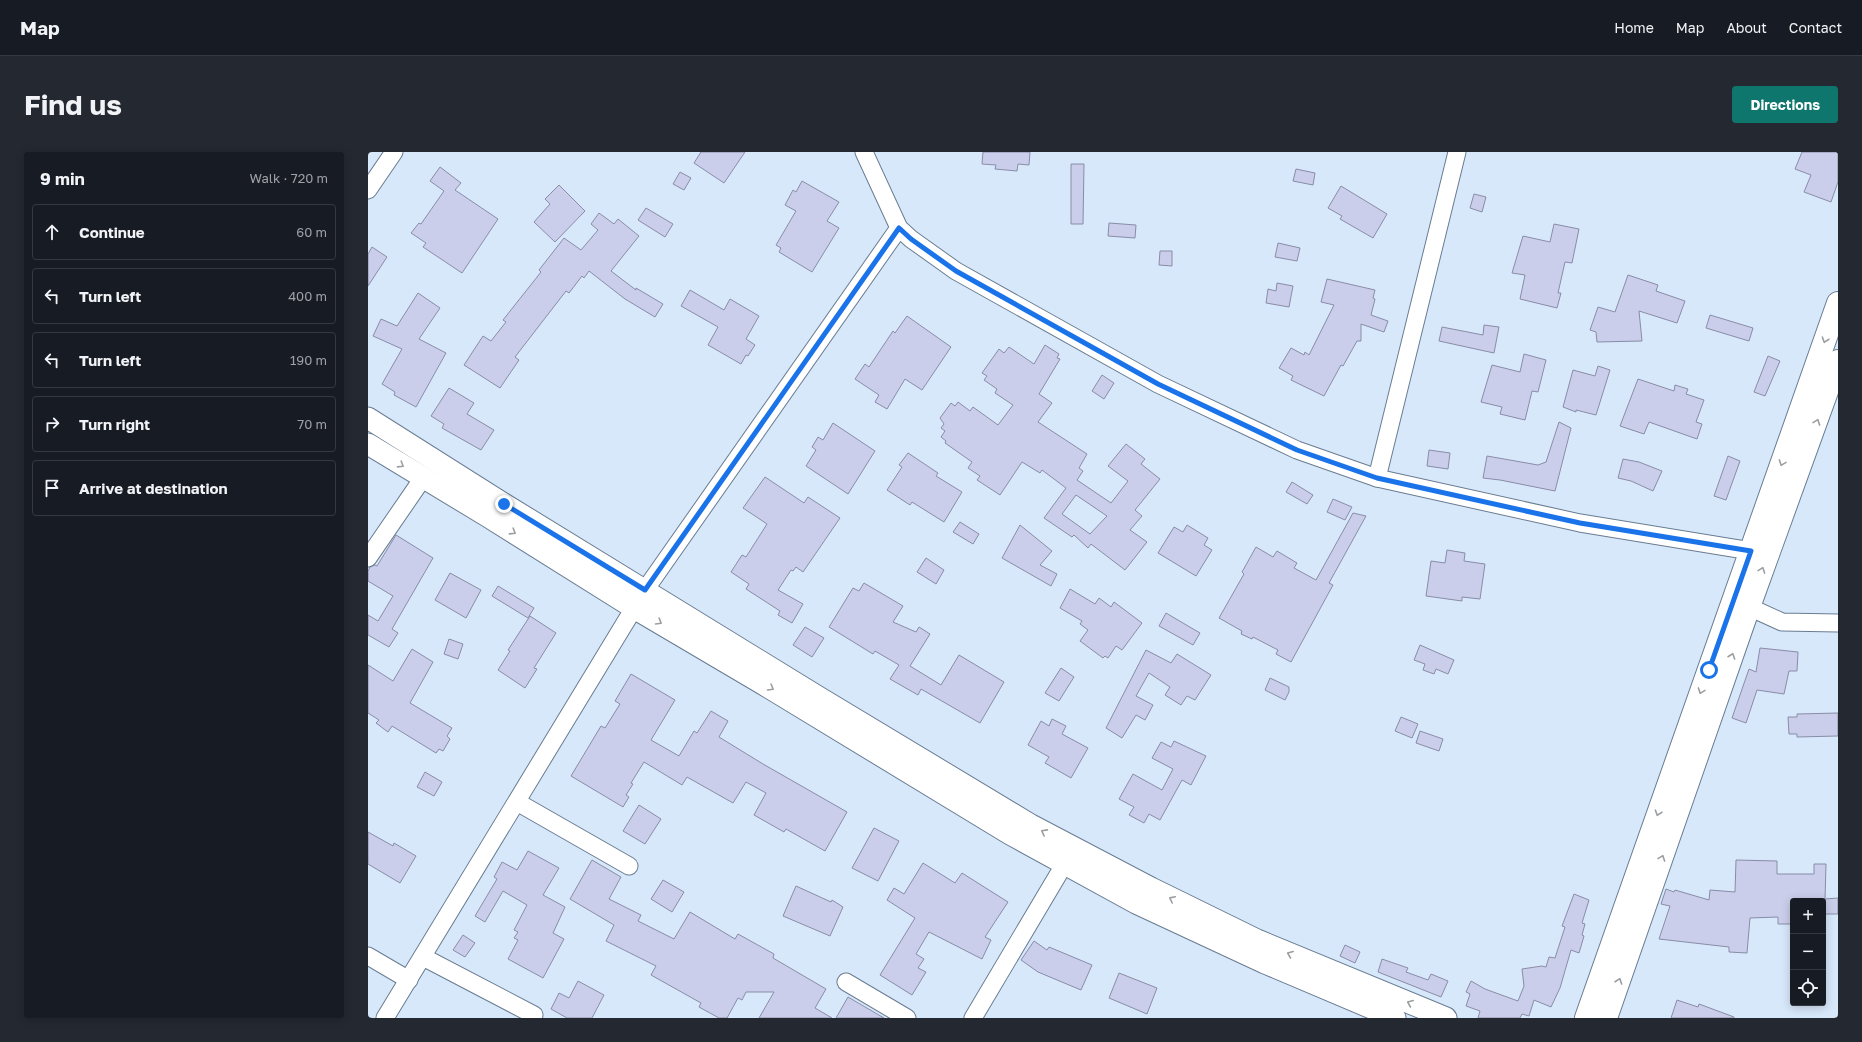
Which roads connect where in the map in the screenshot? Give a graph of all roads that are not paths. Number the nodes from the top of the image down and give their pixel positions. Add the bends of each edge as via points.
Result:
1 (394, 152) edge
2 (864, 152) edge
3 (1457, 152) edge
4 (368, 190) edge
5 (899, 228) junction
6 (1838, 303) edge
7 (1838, 361) edge
8 (368, 418) edge
9 (368, 444) edge
10 (423, 478) junction
11 (1377, 478) junction
12 (1751, 551) junction
13 (368, 558) edge
14 (645, 590) junction
15 (1749, 607) junction
16 (634, 608) junction
17 (1838, 624) edge
18 (517, 802) junction
19 (1069, 856) junction
20 (629, 866) dead end
21 (368, 956) edge
22 (423, 957) junction
23 (409, 980) junction
24 (846, 982) dead end
25 (534, 1015) dead end
26 (385, 1018) edge
27 (907, 1018) edge
28 (973, 1018) edge
29 (1395, 1018) edge
30 (1446, 1018) edge
31 (1586, 1018) edge
32 (1606, 1018) edge

1 - 4 street
2 - 5 street
3 - 11 street
5 - 11 street via 956,271 1158,384 1297,450
5 - 14 street
6 -> 12 main road
15 -> 7 main road
8 - 14 street
9 -> 10 street
10 - 13 street
10 -> 16 street
11 - 12 street via 1580,523
12 -> 31 main road
14 - 16 street
19 -> 14 street via 1031,825
15 - 17 street via 1782,622
32 -> 15 main road
16 - 18 street
16 -> 19 street via 1010,834
18 - 20 street
18 - 22 street
19 - 28 street
19 - 29 street via 1136,903 1250,957
30 -> 19 street via 1257,940 1151,888
21 - 23 street
22 - 23 street
22 - 25 street
23 - 26 street
24 - 27 street

